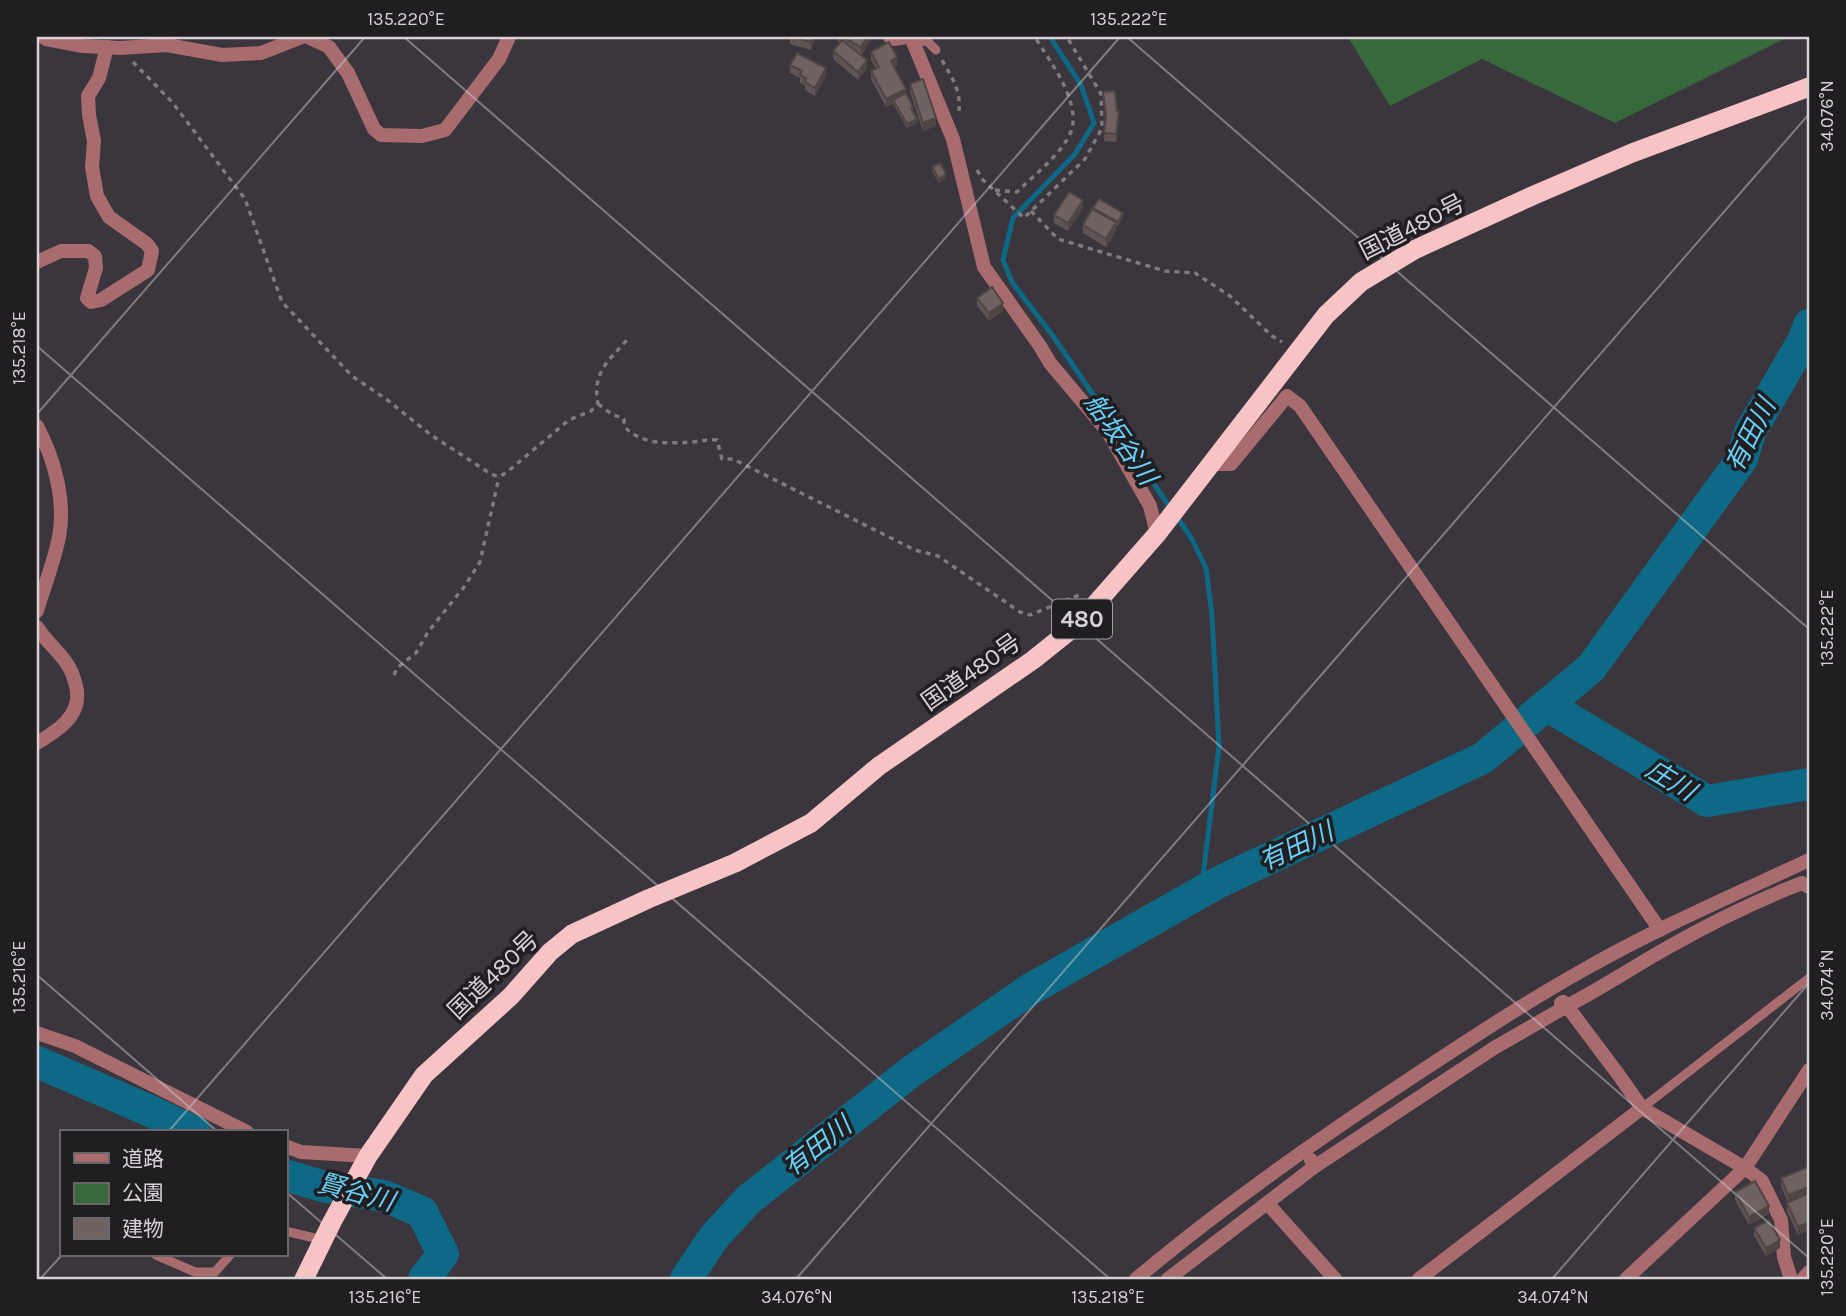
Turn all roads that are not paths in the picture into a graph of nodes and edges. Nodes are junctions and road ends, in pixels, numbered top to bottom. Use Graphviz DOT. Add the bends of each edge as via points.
graph roads {
  1 [pos="43,37"];
  2 [pos="302,37"];
  3 [pos="308,37"];
  4 [pos="509,37"];
  5 [pos="890,37"];
  6 [pos="910,38"];
  7 [pos="114,48"];
  8 [pos="936,50"];
  9 [pos="1809,87"];
  10 [pos="37,262"];
  11 [pos="37,426"];
  12 [pos="1211,464"];
  13 [pos="1157,534"];
  14 [pos="37,611"];
  15 [pos="37,627"];
  16 [pos="37,743"];
  17 [pos="1809,860"];
  18 [pos="1809,887"];
  19 [pos="1657,924"];
  20 [pos="1809,978"];
  21 [pos="1567,1006"];
  22 [pos="1495,1024"];
  23 [pos="37,1033"];
  24 [pos="1809,1070"];
  25 [pos="1642,1108"];
  26 [pos="243,1130"];
  27 [pos="287,1147"];
  28 [pos="1306,1150"];
  29 [pos="368,1156"];
  30 [pos="1314,1167"];
  31 [pos="1745,1168"];
  32 [pos="1267,1203"];
  33 [pos="287,1231"];
  34 [pos="323,1240"];
  35 [pos="158,1256"];
  36 [pos="229,1256"];
  37 [pos="1809,1272"];
  38 [pos="304,1279"];
  39 [pos="1136,1279"];
  40 [pos="1167,1279"];
  41 [pos="1335,1279"];
  42 [pos="1419,1279"];
  43 [pos="1626,1279"];
  44 [pos="1791,1279"];
  45 [pos="1803,1279"];
  1 -- 7 [label="street"];
  2 -- 7 [label="street" via="261,53 222,55 167,46"];
  3 -- 4 [label="street" via="328,47 348,73 374,129 381,135 422,136 445,130 499,59"];
  5 -- 6 [label="street"];
  6 -- 8 [label="lane" via="928,41"];
  6 -- 13 [label="street" via="953,139 984,267 1050,363 1108,432 1150,506"];
  7 -- 10 [label="street" via="88,96 92,167 97,196 109,217 152,251 148,270 91,302 87,298 96,268 95,256 89,251 61,251"];
  9 -- 12 [label="highway, 国道480号 / 480" via="1532,195 1414,250 1361,282 1326,316"];
  11 -- 14 [label="street" via="61,499 59,537"];
  12 -- 13 [label="highway, 国道480号 / 480"];
  12 -- 19 [label="street" via="1231,464 1287,396 1300,406"];
  13 -- 29 [label="highway, 国道480号 / 480" via="1078,624 878,766 811,823 736,863 572,934 424,1075"];
  15 -- 16 [label="street" via="66,661 75,678 78,700 73,715"];
  17 -- 19 [label="street"];
  18 -- 21 [label="street" via="1802,883 1758,900"];
  19 -- 22 [label="street"];
  20 -- 25 [label="lane"];
  21 -- 22 [label="street" via="1563,1002 1508,1029"];
  21 -- 25 [label="street"];
  21 -- 30 [label="street" via="1494,1048"];
  22 -- 28 [label="street"];
  23 -- 26 [label="street" via="75,1046"];
  24 -- 31 [label="street"];
  25 -- 31 [label="street"];
  25 -- 42 [label="street"];
  27 -- 29 [label="street" via="301,1152"];
  28 -- 30 [label="street"];
  28 -- 39 [label="street"];
  29 -- 34 [label="highway, 国道480号 / 480"];
  30 -- 32 [label="street"];
  31 -- 43 [label="street"];
  31 -- 44 [label="street" via="1762,1181 1781,1220"];
  32 -- 40 [label="street"];
  32 -- 41 [label="street"];
  33 -- 34 [label="lane"];
  34 -- 38 [label="highway, 国道480号 / 480"];
  35 -- 36 [label="lane" via="195,1272 215,1272"];
  37 -- 45 [label="street"];
}
